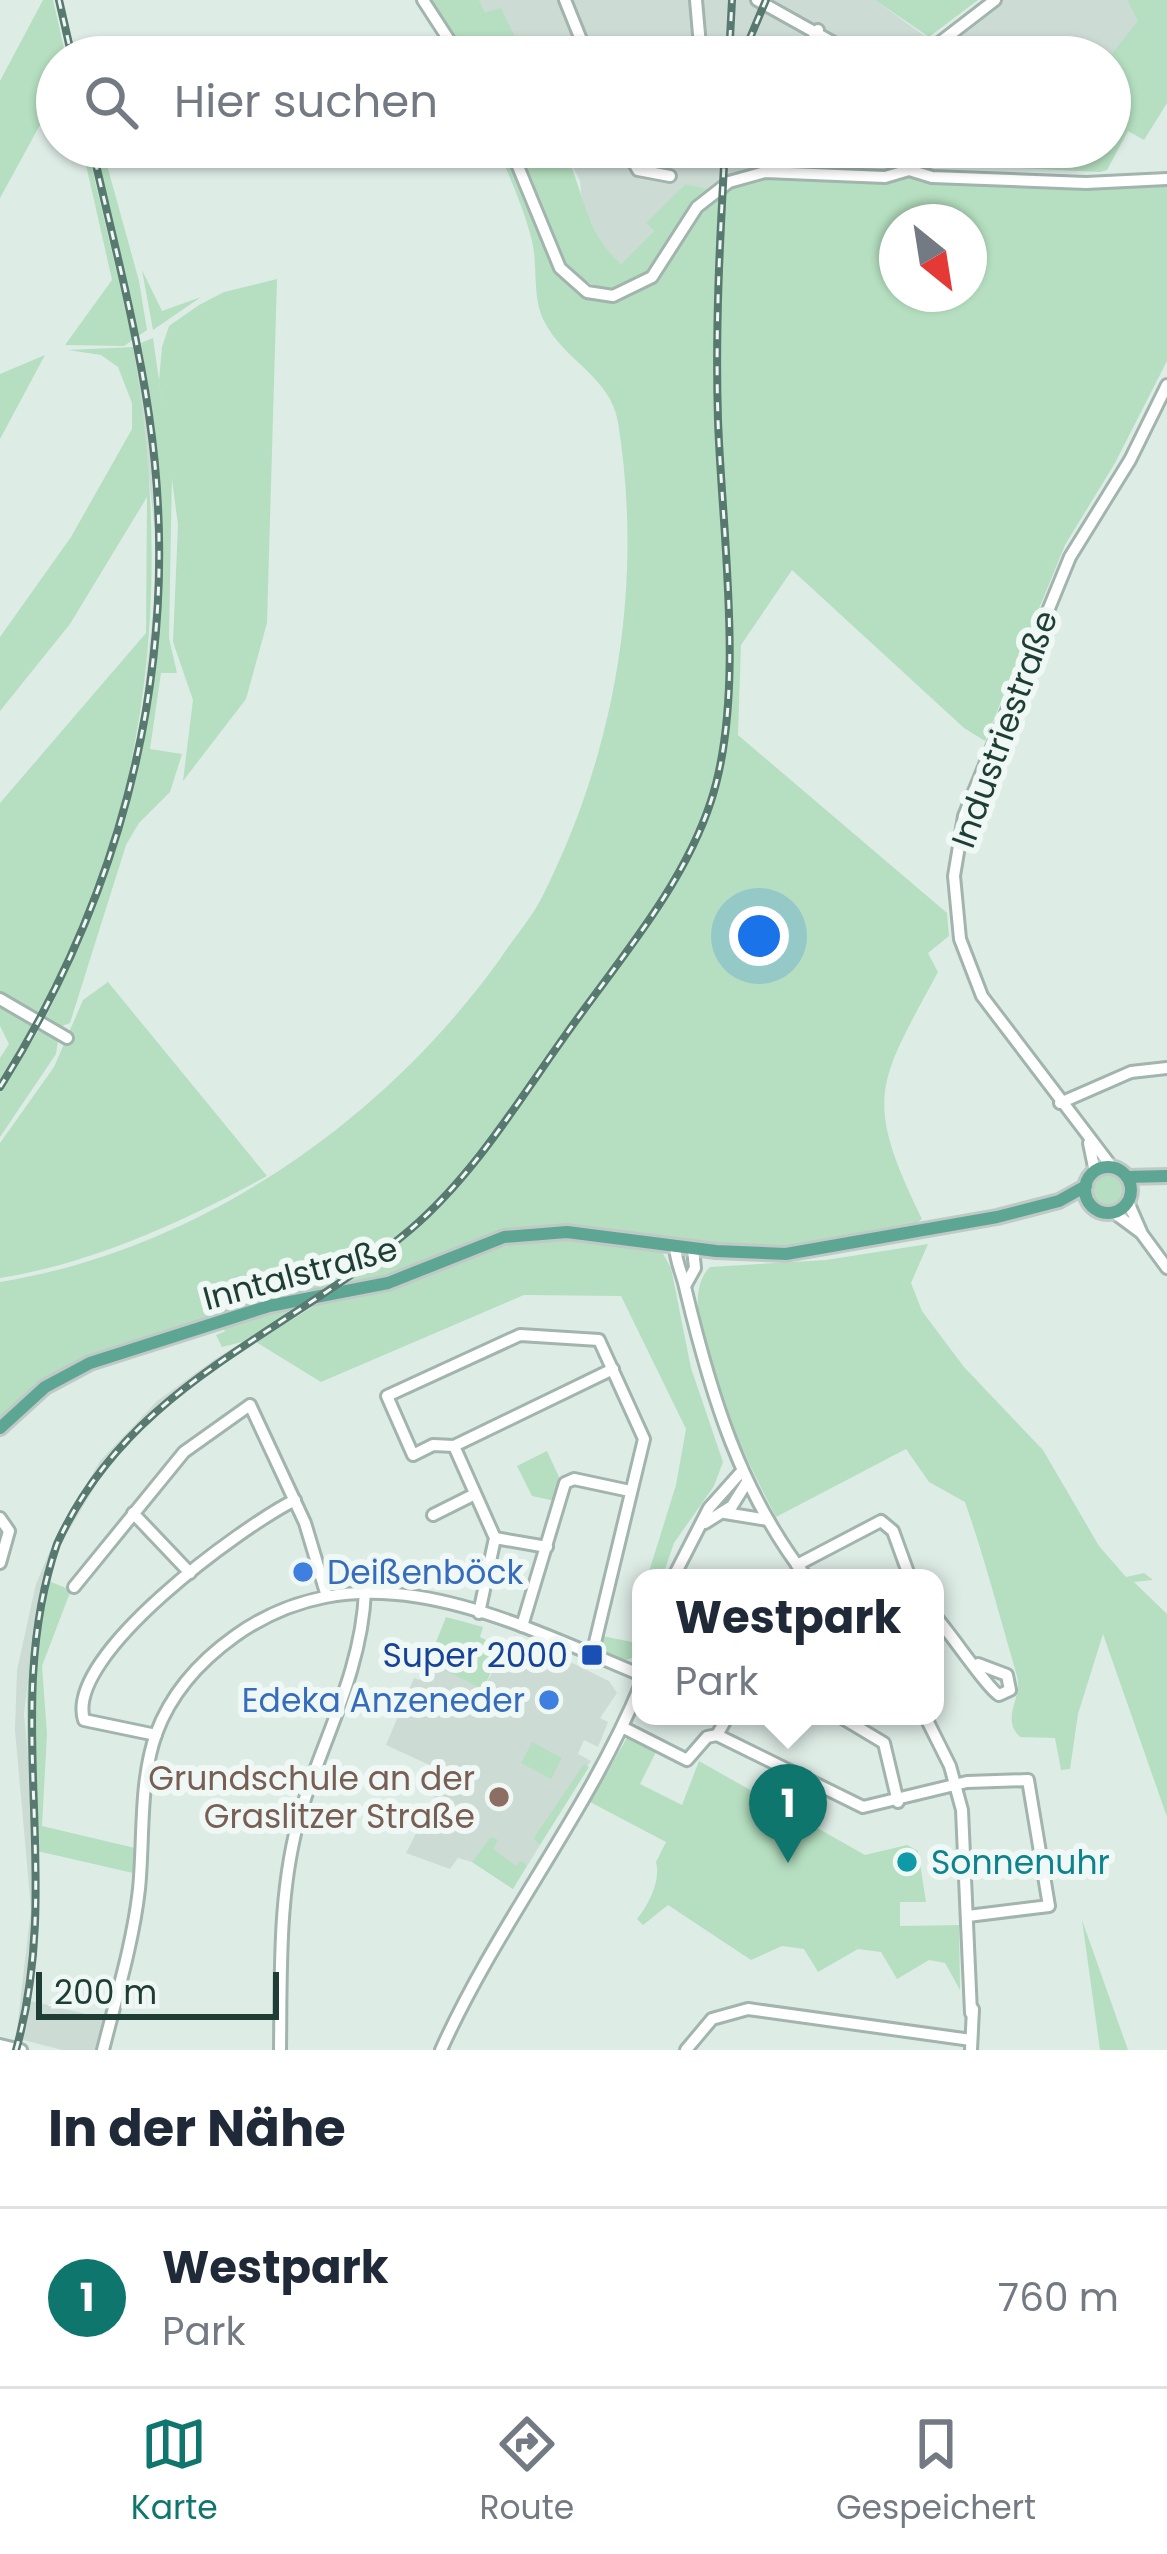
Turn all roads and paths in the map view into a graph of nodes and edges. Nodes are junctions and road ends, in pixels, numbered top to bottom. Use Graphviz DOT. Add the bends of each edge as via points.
graph roads {
  1 [pos="423,0"];
  2 [pos="565,0"];
  3 [pos="696,0"];
  4 [pos="757,0"];
  5 [pos="995,0"];
  6 [pos="818,30"];
  7 [pos="446,36"];
  8 [pos="580,36"];
  9 [pos="699,36"];
  10 [pos="815,36"];
  11 [pos="827,36"];
  12 [pos="948,36"];
  13 [pos="519,168"];
  14 [pos="637,168"];
  15 [pos="898,168"];
  16 [pos="918,168"];
  17 [pos="670,176"];
  18 [pos="1167,179"];
  19 [pos="1167,385"];
  20 [pos="0,999"];
  21 [pos="67,1037"];
  22 [pos="1167,1068"];
  23 [pos="1060,1103"];
  24 [pos="1084,1135"];
  25 [pos="1112,1168"];
  26 [pos="1094,1172"];
  27 [pos="1166,1176"];
  28 [pos="1127,1177"];
  29 [pos="1086,1186"];
  30 [pos="1130,1197"];
  31 [pos="1093,1206"];
  32 [pos="1042,1207"];
  33 [pos="1113,1212"];
  34 [pos="1142,1234"];
  35 [pos="675,1247"];
  36 [pos="693,1249"];
  37 [pos="716,1252"];
  38 [pos="695,1268"];
  39 [pos="1167,1268"];
  40 [pos="686,1286"];
  41 [pos="613,1369"];
  42 [pos="0,1428"];
  43 [pos="454,1446"];
  44 [pos="745,1477"];
  45 [pos="630,1491"];
  46 [pos="475,1494"];
  47 [pos="295,1500"];
  48 [pos="134,1513"];
  49 [pos="722,1514"];
  50 [pos="433,1515"];
  51 [pos="0,1517"];
  52 [pos="768,1520"];
  53 [pos="702,1525"];
  54 [pos="495,1538"];
  55 [pos="547,1546"];
  56 [pos="0,1563"];
  57 [pos="797,1565"];
  58 [pos="678,1569"];
  59 [pos="800,1569"];
  60 [pos="907,1569"];
  61 [pos="190,1573"];
  62 [pos="74,1587"];
  63 [pos="365,1591"];
  64 [pos="326,1593"];
  65 [pos="479,1613"];
  66 [pos="523,1626"];
  67 [pos="944,1626"];
  68 [pos="592,1654"];
  69 [pos="978,1664"];
  70 [pos="632,1671"];
  71 [pos="632,1704"];
  72 [pos="723,1725"];
  73 [pos="854,1725"];
  74 [pos="929,1725"];
  75 [pos="622,1727"];
  76 [pos="156,1736"];
  77 [pos="717,1736"];
  78 [pos="956,1786"];
  79 [pos="898,1802"];
  80 [pos="968,1916"];
  81 [pos="0,2045"];
  82 [pos="971,2045"];
  83 [pos="21,2050"];
  84 [pos="103,2050"];
  85 [pos="280,2050"];
  86 [pos="441,2050"];
  87 [pos="686,2050"];
  1 -- 7 [label="street"];
  2 -- 8 [label="street"];
  3 -- 9 [label="street"];
  4 -- 6 [label="street"];
  5 -- 12 [label="street"];
  6 -- 10 [label="street"];
  6 -- 11 [label="street"];
  13 -- 15 [label="street" via="560,268 578,287 604,296 647,282 697,207 729,182 765,172 893,177"];
  14 -- 17 [label="street"];
  16 -- 18 [label="street" via="932,177"];
  19 -- 23 [label="street, Industriestraße" via="1070,557 956,853 957,922 973,977"];
  20 -- 21 [label="street"];
  22 -- 23 [label="street" via="1131,1072"];
  23 -- 24 [label="street, Industriestraße"];
  24 -- 25 [label="street, Industriestraße"];
  24 -- 26 [label="street, Industriestraße"];
  25 -- 26 [label="main road"];
  25 -- 28 [label="main road"];
  26 -- 29 [label="main road"];
  27 -- 28 [label="main road"];
  27 -- 30 [label="main road"];
  28 -- 30 [label="main road"];
  29 -- 31 [label="main road"];
  29 -- 32 [label="main road"];
  30 -- 33 [label="main road"];
  30 -- 34 [label="street"];
  31 -- 32 [label="main road"];
  31 -- 33 [label="main road"];
  32 -- 37 [label="main road, Inntalstraße" via="825,1250"];
  33 -- 34 [label="street"];
  34 -- 39 [label="street"];
  35 -- 36 [label="main road, Inntalstraße"];
  35 -- 40 [label="street"];
  35 -- 42 [label="main road, Inntalstraße" via="567,1232 503,1237 368,1289 249,1312 76,1370"];
  36 -- 37 [label="main road, Inntalstraße"];
  36 -- 38 [label="street"];
  37 -- 38 [label="street"];
  38 -- 40 [label="street"];
  40 -- 44 [label="street" via="700,1361"];
  41 -- 43 [label="street"];
  41 -- 43 [label="street" via="596,1337 529,1333 387,1396 412,1454"];
  41 -- 45 [label="street" via="644,1432"];
  43 -- 46 [label="street"];
  44 -- 49 [label="street"];
  44 -- 52 [label="street"];
  44 -- 53 [label="street" via="720,1492"];
  45 -- 55 [label="street" via="568,1480"];
  45 -- 68 [label="street"];
  46 -- 50 [label="street"];
  46 -- 54 [label="street"];
  47 -- 48 [label="street" via="247,1405 184,1452"];
  47 -- 61 [label="street"];
  47 -- 64 [label="street"];
  48 -- 61 [label="street"];
  48 -- 62 [label="street"];
  49 -- 52 [label="street"];
  49 -- 53 [label="street"];
  51 -- 56 [label="street" via="9,1531"];
  52 -- 57 [label="street"];
  53 -- 58 [label="street"];
  54 -- 55 [label="street"];
  54 -- 65 [label="street"];
  55 -- 66 [label="street"];
  57 -- 59 [label="street"];
  57 -- 60 [label="street" via="881,1521"];
  61 -- 76 [label="street" via="120,1638 90,1681 82,1709 85,1720"];
  63 -- 64 [label="street"];
  63 -- 65 [label="street"];
  63 -- 85 [label="street" via="355,1664 290,1858"];
  64 -- 76 [label="street" via="274,1612 221,1647 187,1680"];
  65 -- 66 [label="street"];
  66 -- 68 [label="street"];
  67 -- 69 [label="street"];
  68 -- 70 [label="street"];
  71 -- 75 [label="street"];
  72 -- 77 [label="street"];
  73 -- 79 [label="street" via="884,1743"];
  74 -- 78 [label="street"];
  75 -- 77 [label="street" via="687,1760"];
  75 -- 86 [label="street" via="507,1918"];
  76 -- 84 [label="street" via="137,1899"];
  77 -- 79 [label="street" via="856,1805"];
  78 -- 79 [label="street"];
  78 -- 80 [label="street"];
  78 -- 80 [label="street" via="1031,1783 1050,1903"];
  80 -- 82 [label="street"];
  81 -- 83 [label="street"];
  82 -- 87 [label="street" via="748,2009 712,2019"];
}
